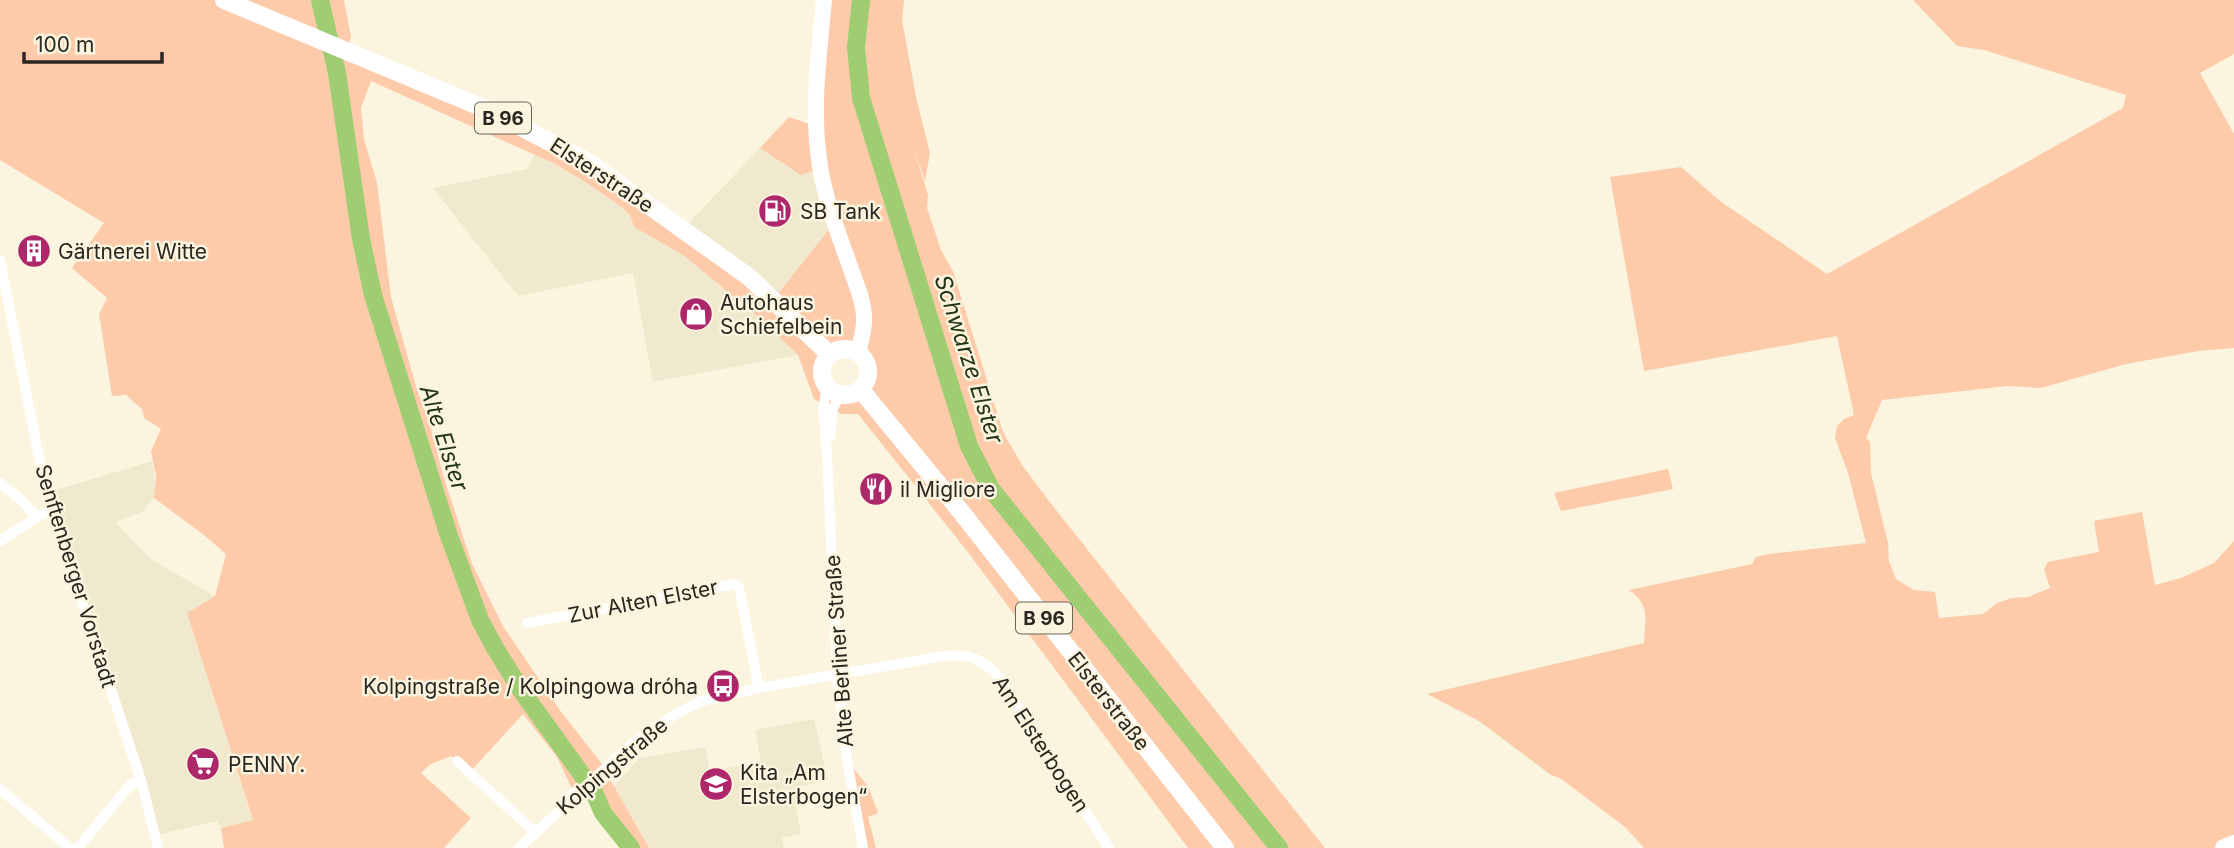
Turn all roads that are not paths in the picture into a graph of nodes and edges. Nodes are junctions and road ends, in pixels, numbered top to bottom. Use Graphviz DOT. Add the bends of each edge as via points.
graph roads {
  1 [pos="224,0"];
  2 [pos="824,0"];
  3 [pos="0,260"];
  4 [pos="858,352"];
  5 [pos="830,355"];
  6 [pos="861,390"];
  7 [pos="834,391"];
  8 [pos="827,453"];
  9 [pos="0,483"];
  10 [pos="51,510"];
  11 [pos="37,517"];
  12 [pos="0,541"];
  13 [pos="527,623"];
  14 [pos="837,676"];
  15 [pos="759,688"];
  16 [pos="457,761"];
  17 [pos="141,780"];
  18 [pos="0,789"];
  19 [pos="535,832"];
  20 [pos="2234,844"];
  21 [pos="70,848"];
  22 [pos="78,848"];
  23 [pos="158,848"];
  24 [pos="519,848"];
  25 [pos="863,848"];
  26 [pos="1109,848"];
  27 [pos="1225,848"];
  28 [pos="2224,848"];
  1 -- 5 [label="main road, Elsterstraße / B 96" via="488,110 588,162 749,277"];
  2 -- 4 [label="main road" via="815,126 830,210 862,300 863,336"];
  3 -- 10 [label="street, Senftenberger Vorstadt"];
  4 -- 5 [label="main road" via="844,349"];
  4 -- 6 [label="main road" via="869,373"];
  5 -- 7 [label="main road" via="822,373"];
  6 -- 7 [label="main road" via="854,394"];
  6 -- 27 [label="main road, Elsterstraße / B 96"];
  7 -- 8 [label="street, Alte Berliner Straße"];
  7 -- 8 [label="street, Alte Berliner Straße" via="824,417"];
  8 -- 14 [label="street, Alte Berliner Straße"];
  9 -- 11 [label="street"];
  10 -- 11 [label="street"];
  10 -- 17 [label="street, Senftenberger Vorstadt"];
  11 -- 12 [label="street"];
  13 -- 15 [label="street, Zur Alten Elster" via="735,584"];
  14 -- 15 [label="street, Kolpingstraße"];
  14 -- 25 [label="street, Alte Berliner Straße"];
  14 -- 26 [label="street, Am Elsterbogen" via="944,656 982,660 998,676"];
  15 -- 19 [label="street, Kolpingstraße" via="689,706 667,719 633,743"];
  16 -- 19 [label="street"];
  17 -- 22 [label="street" via="130,785"];
  17 -- 23 [label="street, Senftenberger Vorstadt"];
  18 -- 21 [label="street"];
  19 -- 24 [label="street, Kolpingstraße"];
  20 -- 28 [label="main road"];
}
